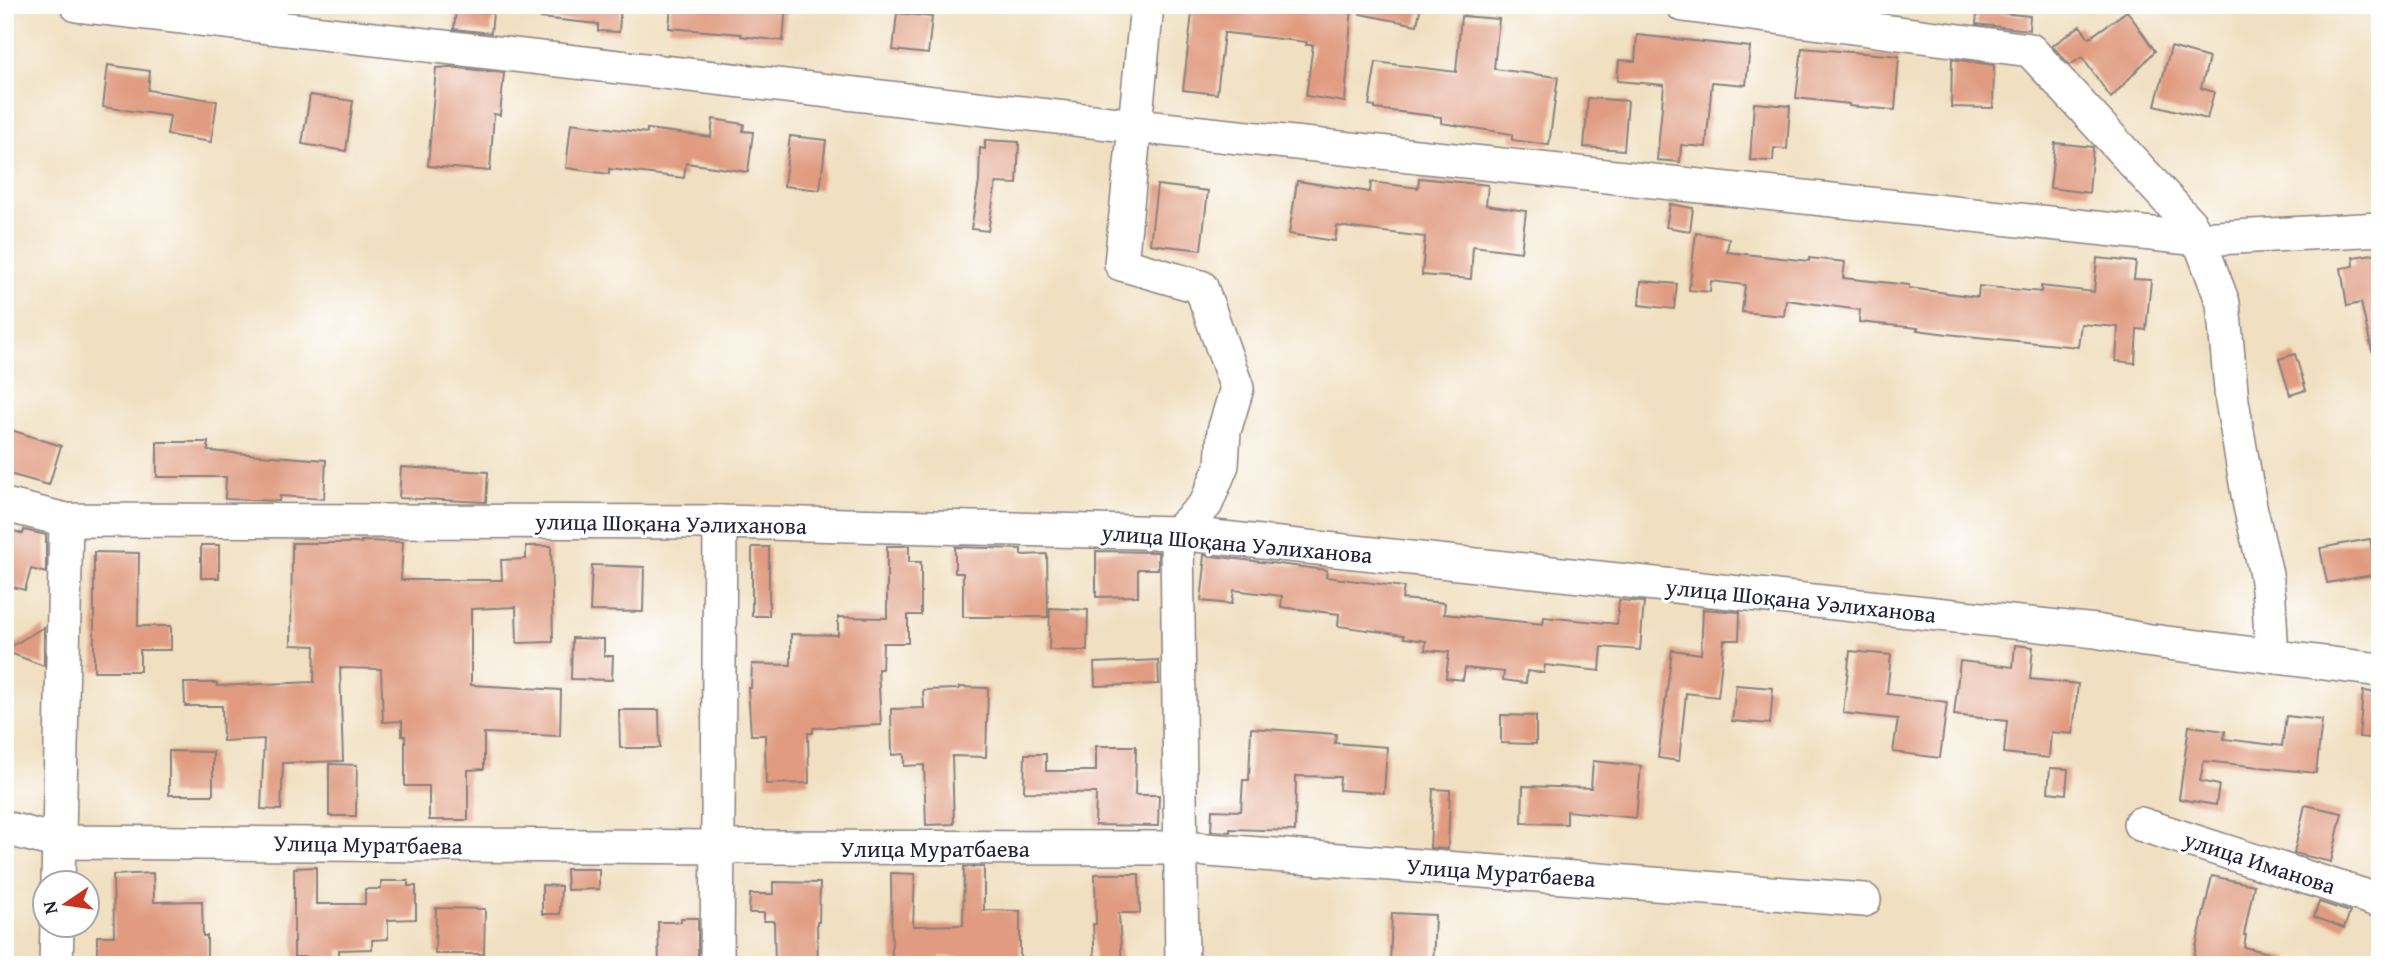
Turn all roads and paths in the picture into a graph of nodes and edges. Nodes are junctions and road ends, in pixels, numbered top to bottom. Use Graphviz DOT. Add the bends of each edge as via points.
graph roads {
  1 [pos="77,5"];
  2 [pos="1147,5"];
  3 [pos="1684,5"];
  4 [pos="1135,126"];
  5 [pos="2380,229"];
  6 [pos="2199,239"];
  7 [pos="5,505"];
  8 [pos="66,520"];
  9 [pos="720,522"];
  10 [pos="1177,533"];
  11 [pos="2264,654"];
  12 [pos="2380,670"];
  13 [pos="2140,824"];
  14 [pos="5,828"];
  15 [pos="59,842"];
  16 [pos="717,847"];
  17 [pos="1181,848"];
  18 [pos="58,869"];
  19 [pos="2375,890"];
  20 [pos="1864,900"];
  21 [pos="57,939"];
  22 [pos="56,965"];
  23 [pos="717,965"];
  24 [pos="1182,965"];
  1 -- 4 [label="street"];
  2 -- 4 [label="street"];
  3 -- 6 [label="street" via="2030,50"];
  4 -- 6 [label="street"];
  4 -- 10 [label="street" via="1121,264 1201,287 1237,388 1224,431 1222,465 1206,504"];
  5 -- 6 [label="street"];
  6 -- 11 [label="street" via="2223,303 2232,401 2266,574 2271,639"];
  7 -- 8 [label="street, улица Шоқана Уәлиханова"];
  8 -- 9 [label="street, улица Шоқана Уәлиханова"];
  8 -- 15 [label="street"];
  9 -- 10 [label="street, улица Шоқана Уәлиханова"];
  9 -- 16 [label="street"];
  10 -- 11 [label="street, улица Шоқана Уәлиханова" via="2083,630"];
  10 -- 17 [label="street"];
  11 -- 12 [label="street, улица Шоқана Уәлиханова"];
  13 -- 19 [label="street, улица Иманова"];
  14 -- 15 [label="street, Улица Муратбаева"];
  15 -- 16 [label="street, Улица Муратбаева"];
  15 -- 18 [label="street"];
  16 -- 17 [label="street, Улица Муратбаева"];
  16 -- 23 [label="street"];
  17 -- 20 [label="street, Улица Муратбаева"];
  17 -- 24 [label="street"];
  21 -- 22 [label="street"];
}
